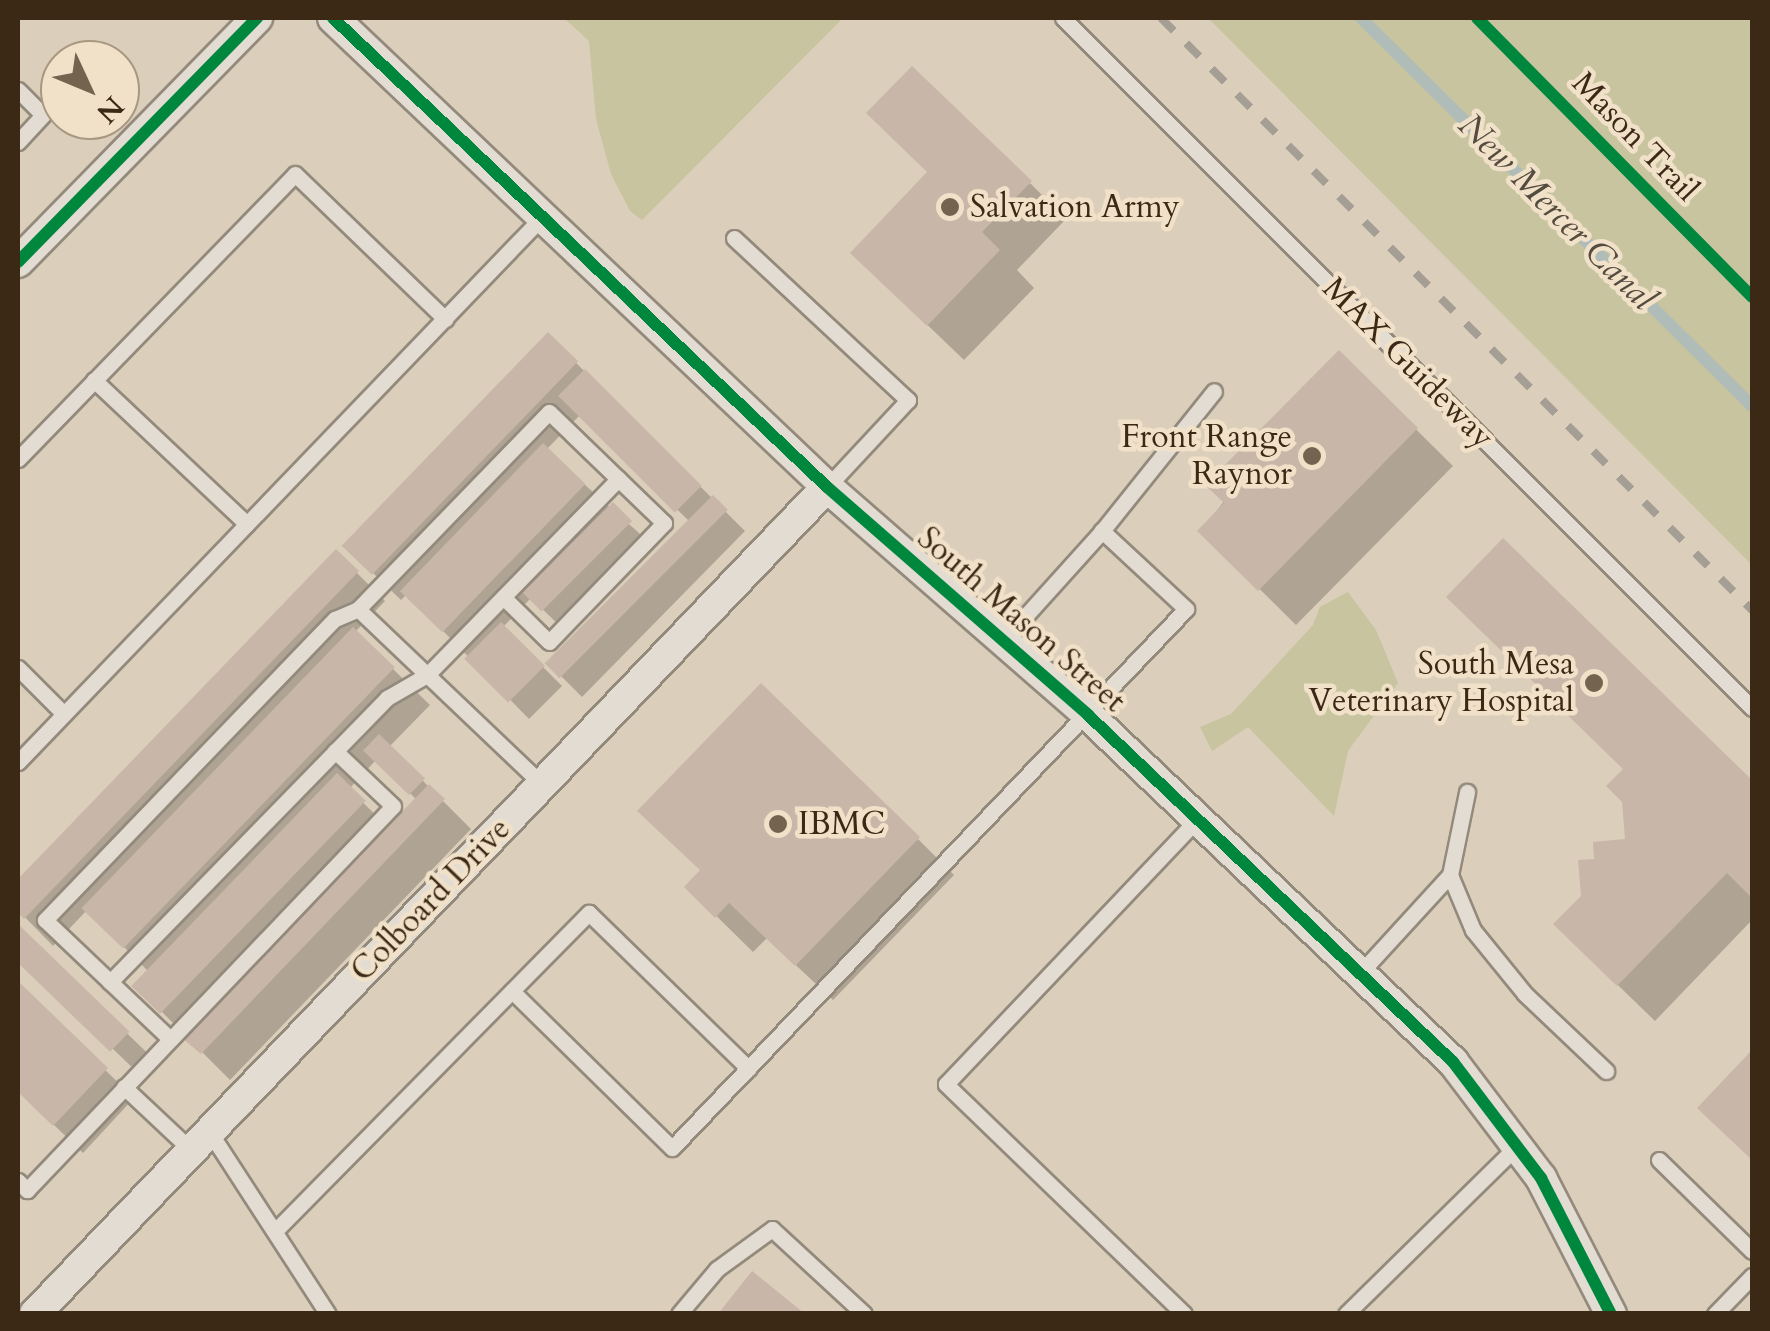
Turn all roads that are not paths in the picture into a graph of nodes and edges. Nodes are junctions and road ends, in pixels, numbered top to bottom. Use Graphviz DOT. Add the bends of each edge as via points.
graph roads {
  1 [pos="256,18"];
  2 [pos="333,18"];
  3 [pos="1063,18"];
  4 [pos="18,90"];
  5 [pos="18,142"];
  6 [pos="543,216"];
  7 [pos="734,238"];
  8 [pos="18,262"];
  9 [pos="444,319"];
  10 [pos="94,380"];
  11 [pos="1214,391"];
  12 [pos="18,459"];
  13 [pos="618,479"];
  14 [pos="827,487"];
  15 [pos="247,524"];
  16 [pos="1102,531"];
  17 [pos="503,597"];
  18 [pos="358,609"];
  19 [pos="1002,640"];
  20 [pos="18,668"];
  21 [pos="427,675"];
  22 [pos="1752,708"];
  23 [pos="64,714"];
  24 [pos="1088,715"];
  25 [pos="335,752"];
  26 [pos="18,762"];
  27 [pos="542,784"];
  28 [pos="1468,792"];
  29 [pos="1199,817"];
  30 [pos="1450,874"];
  31 [pos="1360,972"];
  32 [pos="110,982"];
  33 [pos="512,991"];
  34 [pos="169,1038"];
  35 [pos="749,1069"];
  36 [pos="1606,1071"];
  37 [pos="124,1087"];
  38 [pos="200,1140"];
  39 [pos="1518,1146"];
  40 [pos="1659,1160"];
  41 [pos="18,1181"];
  42 [pos="275,1230"];
  43 [pos="1752,1251"];
  44 [pos="1752,1276"];
  45 [pos="35,1314"];
  46 [pos="328,1314"];
  47 [pos="679,1314"];
  48 [pos="864,1314"];
  49 [pos="1184,1314"];
  50 [pos="1346,1314"];
  51 [pos="1611,1314"];
  52 [pos="1715,1314"];
  1 -- 8 [label="street"];
  2 -- 6 [label="street, South Mason Street"];
  3 -- 22 [label="lane, MAX Guideway"];
  4 -- 5 [label="lane" via="44,116"];
  6 -- 9 [label="lane"];
  6 -- 14 [label="street, South Mason Street"];
  7 -- 14 [label="lane" via="908,400"];
  9 -- 10 [label="lane" via="296,174"];
  9 -- 15 [label="lane"];
  10 -- 12 [label="lane"];
  10 -- 15 [label="lane"];
  11 -- 16 [label="lane"];
  13 -- 17 [label="lane"];
  13 -- 17 [label="lane" via="664,523 562,629 549,642"];
  13 -- 18 [label="lane" via="549,412"];
  14 -- 19 [label="street, South Mason Street"];
  14 -- 27 [label="street, Colboard Drive"];
  15 -- 23 [label="lane"];
  16 -- 19 [label="lane"];
  16 -- 24 [label="lane" via="1186,609"];
  17 -- 21 [label="lane"];
  18 -- 21 [label="lane"];
  18 -- 32 [label="lane" via="335,619 45,920"];
  19 -- 24 [label="street, South Mason Street"];
  20 -- 23 [label="lane"];
  21 -- 25 [label="lane" via="387,698"];
  21 -- 27 [label="lane"];
  23 -- 26 [label="lane"];
  24 -- 29 [label="street, South Mason Street"];
  24 -- 35 [label="lane"];
  25 -- 32 [label="lane"];
  25 -- 34 [label="lane" via="394,806"];
  27 -- 38 [label="street, Colboard Drive"];
  28 -- 30 [label="lane"];
  29 -- 31 [label="street, South Mason Street"];
  29 -- 49 [label="lane" via="946,1084"];
  30 -- 31 [label="lane"];
  30 -- 36 [label="lane" via="1473,930 1525,994"];
  31 -- 39 [label="street, South Mason Street" via="1454,1062"];
  32 -- 34 [label="lane"];
  33 -- 35 [label="lane" via="589,913"];
  33 -- 35 [label="lane" via="672,1148"];
  33 -- 42 [label="lane"];
  34 -- 37 [label="lane"];
  37 -- 38 [label="lane"];
  37 -- 41 [label="lane" via="27,1190"];
  38 -- 42 [label="lane"];
  38 -- 45 [label="street, Colboard Drive"];
  39 -- 50 [label="lane"];
  39 -- 51 [label="street, South Mason Street"];
  40 -- 43 [label="lane"];
  42 -- 46 [label="lane"];
  44 -- 52 [label="lane"];
  47 -- 48 [label="lane" via="717,1269 772,1230"];
}
